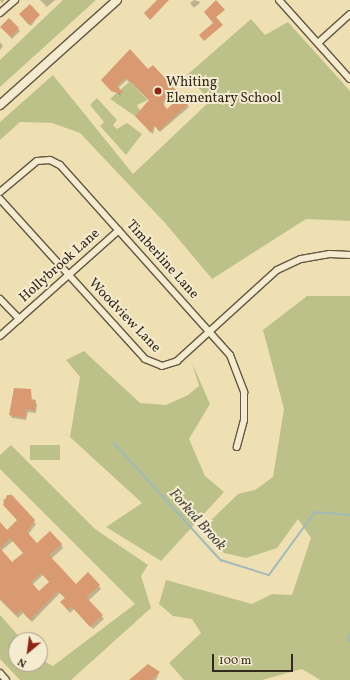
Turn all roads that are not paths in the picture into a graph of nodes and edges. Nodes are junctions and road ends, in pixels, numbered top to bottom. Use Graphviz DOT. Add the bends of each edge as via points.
graph roads {
  1 [pos="15,0"];
  2 [pos="117,0"];
  3 [pos="279,0"];
  4 [pos="0,13"];
  5 [pos="350,14"];
  6 [pos="318,43"];
  7 [pos="350,79"];
  8 [pos="0,105"];
  9 [pos="0,192"];
  10 [pos="0,199"];
  11 [pos="119,230"];
  12 [pos="350,255"];
  13 [pos="69,275"];
  14 [pos="0,299"];
  15 [pos="19,319"];
  16 [pos="210,331"];
  17 [pos="0,336"];
  18 [pos="237,447"];
  19 [pos="0,673"];
  20 [pos="6,680"];
  1 -- 4 [label="street"];
  2 -- 8 [label="street"];
  3 -- 6 [label="street"];
  5 -- 6 [label="street"];
  6 -- 7 [label="street"];
  9 -- 11 [label="street, Timberline Lane" via="31,164 50,160 60,165"];
  10 -- 13 [label="street, Woodview Lane"];
  11 -- 13 [label="street, Hollybrook Lane"];
  11 -- 16 [label="street, Timberline Lane"];
  12 -- 16 [label="street, Woodview Lane" via="330,254 301,259 277,270"];
  13 -- 15 [label="street, Hollybrook Lane"];
  13 -- 16 [label="street, Woodview Lane" via="145,359 154,365 177,361"];
  14 -- 15 [label="street"];
  15 -- 17 [label="street, Hollybrook Lane"];
  16 -- 18 [label="street, Timberline Lane" via="230,355 244,392 244,420"];
  19 -- 20 [label="street"];
}
